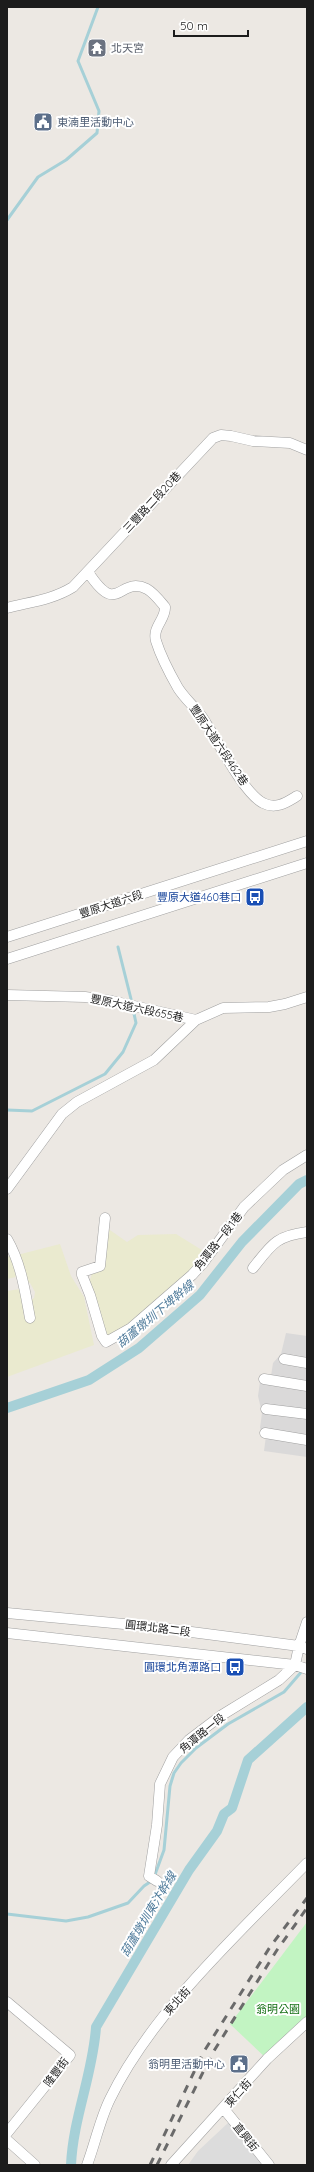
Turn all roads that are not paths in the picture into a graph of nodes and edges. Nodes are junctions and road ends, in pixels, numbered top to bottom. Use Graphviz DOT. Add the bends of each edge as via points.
graph roads {
  1 [pos="307,450"];
  2 [pos="88,572"];
  3 [pos="7,608"];
  4 [pos="297,796"];
  5 [pos="307,841"];
  6 [pos="307,863"];
  7 [pos="7,937"];
  8 [pos="7,959"];
  9 [pos="7,995"];
  10 [pos="307,997"];
  11 [pos="196,1020"];
  12 [pos="307,1155"];
  13 [pos="7,1189"];
  14 [pos="105,1218"];
  15 [pos="307,1232"];
  16 [pos="7,1239"];
  17 [pos="253,1268"];
  18 [pos="30,1318"];
  19 [pos="284,1359"];
  20 [pos="307,1363"];
  21 [pos="264,1379"];
  22 [pos="307,1386"];
  23 [pos="266,1409"];
  24 [pos="307,1414"];
  25 [pos="265,1433"];
  26 [pos="307,1440"];
  27 [pos="7,1613"];
  28 [pos="307,1622"];
  29 [pos="7,1633"];
  30 [pos="303,1648"];
  31 [pos="295,1666"];
  32 [pos="307,1669"];
  33 [pos="307,1863"];
  34 [pos="153,1878"];
  35 [pos="7,2002"];
  36 [pos="307,2022"];
  37 [pos="224,2109"];
  38 [pos="7,2133"];
  39 [pos="7,2140"];
  40 [pos="35,2165"];
  41 [pos="87,2165"];
  42 [pos="171,2165"];
  43 [pos="269,2165"];
  1 -- 2 [label="street, 三豐路二段20巷" via="290,443 253,441 221,435 213,438"];
  2 -- 3 [label="street, 三豐路二段20巷" via="63,593"];
  2 -- 4 [label="street, 豐原大道六段462巷" via="106,594 114,595 141,587 148,590 165,607 156,630 156,640 162,656 178,689 202,717 236,773 256,799 268,805 282,804"];
  5 -- 7 [label="street, 豐原大道六段"];
  6 -- 8 [label="street, 豐原大道六段"];
  9 -- 11 [label="street, 豐原大道六段655巷" via="85,997"];
  10 -- 11 [label="street" via="269,1007 223,1008"];
  11 -- 13 [label="street" via="154,1060 77,1102 62,1114"];
  12 -- 14 [label="street, 角潭路一段1巷" via="283,1170 244,1207 192,1275 131,1328 106,1342 82,1275 82,1272 100,1266"];
  15 -- 17 [label="street" via="292,1234 274,1242"];
  16 -- 18 [label="street" via="19,1266"];
  19 -- 20 [label="street"];
  21 -- 22 [label="street"];
  23 -- 24 [label="street"];
  25 -- 26 [label="street"];
  27 -- 30 [label="street, 圓環北路二段" via="145,1626"];
  28 -- 30 [label="street"];
  29 -- 31 [label="street, 圓環北路二段"];
  30 -- 31 [label="street"];
  31 -- 32 [label="street, 圓環北路二段"];
  31 -- 34 [label="street, 角潭路一段" via="279,1680 222,1715 189,1740 172,1757 160,1784"];
  33 -- 41 [label="street, 東北街" via="220,1953 162,2018 109,2100"];
  35 -- 38 [label="street, 隆豐街" via="70,2056"];
  36 -- 37 [label="street, 東仁街" via="267,2059"];
  37 -- 42 [label="street, 東仁街"];
  37 -- 43 [label="street, 直興街"];
  39 -- 40 [label="street"];
}
